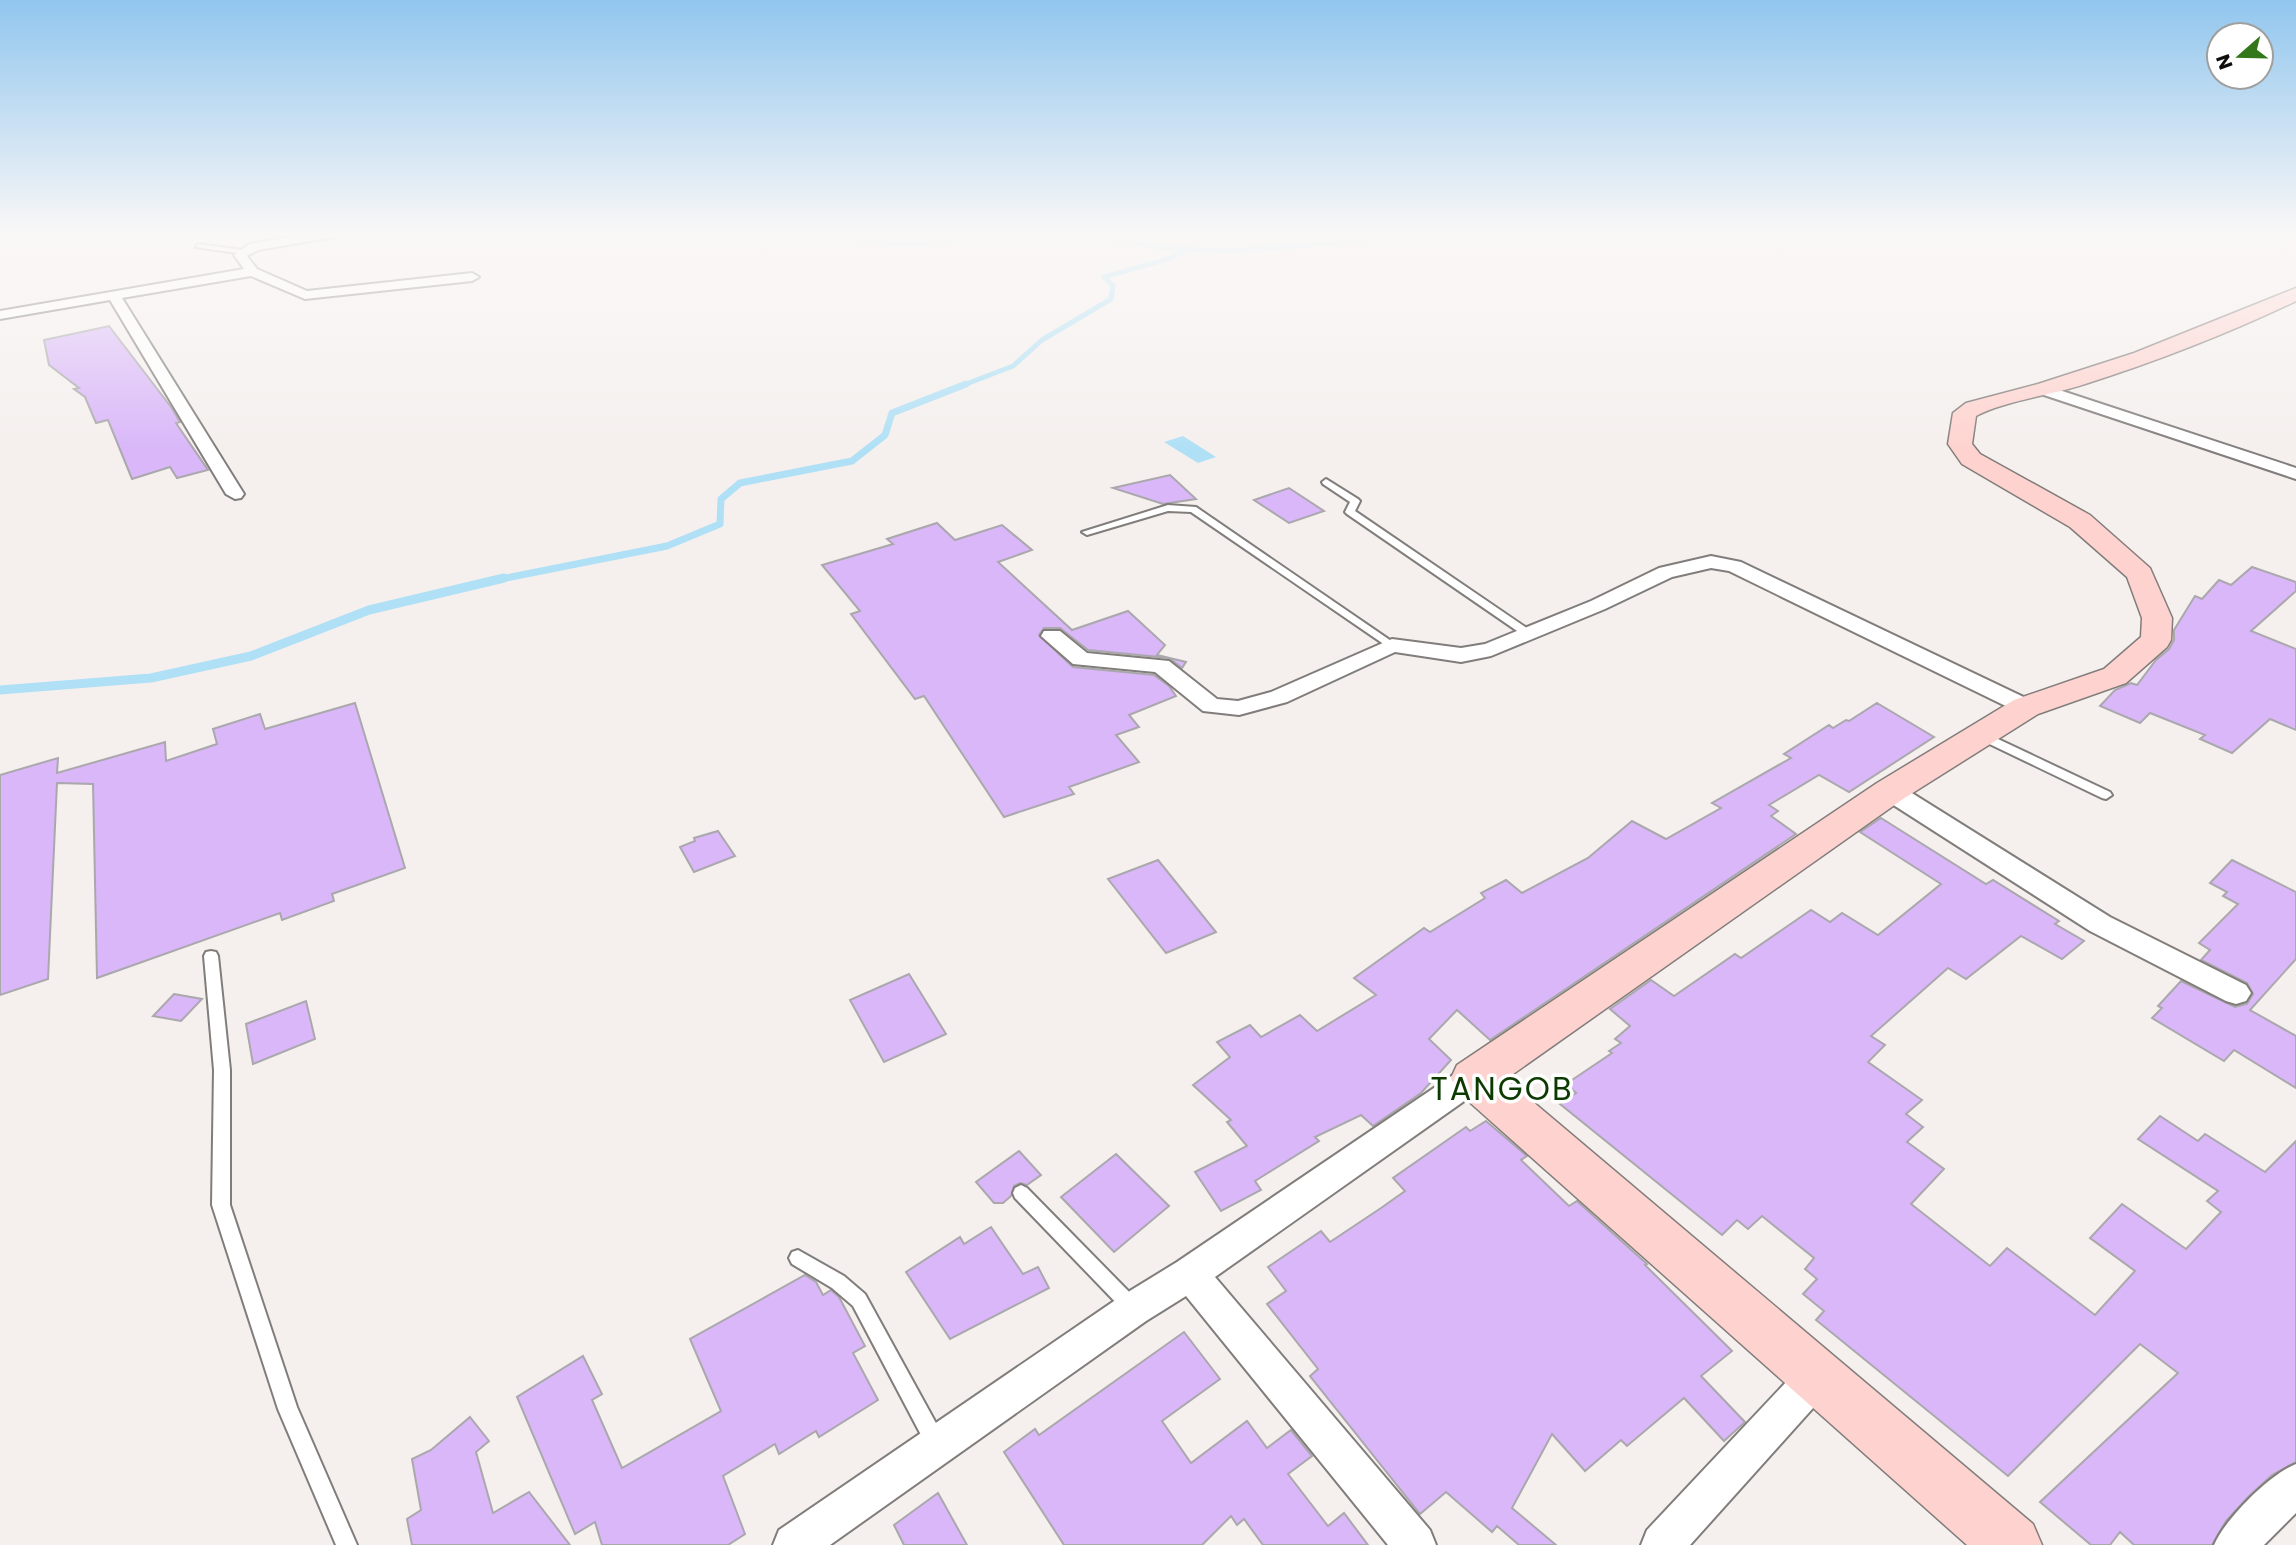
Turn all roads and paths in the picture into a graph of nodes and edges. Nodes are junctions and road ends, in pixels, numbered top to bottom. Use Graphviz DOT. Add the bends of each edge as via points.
graph roads {
  1 [pos="59,305"];
  2 [pos="120,305"];
  3 [pos="2273,305"];
  4 [pos="0,315"];
  5 [pos="2044,390"];
  6 [pos="2296,474"];
  7 [pos="1326,482"];
  8 [pos="235,494"];
  9 [pos="1087,532"];
  10 [pos="1527,633"];
  11 [pos="1052,636"];
  12 [pos="1392,645"];
  13 [pos="2026,707"];
  14 [pos="1981,735"];
  15 [pos="1891,791"];
  16 [pos="2106,795"];
  17 [pos="211,956"];
  18 [pos="2236,993"];
  19 [pos="1473,1078"];
  20 [pos="1021,1193"];
  21 [pos="798,1258"];
  22 [pos="1190,1273"];
  23 [pos="1133,1309"];
  24 [pos="1818,1375"];
  25 [pos="938,1447"];
  26 [pos="2296,1485"];
  27 [pos="347,1545"];
  28 [pos="794,1545"];
  29 [pos="1415,1545"];
  30 [pos="1662,1545"];
  31 [pos="2012,1545"];
  32 [pos="2235,1545"];
  1 -- 4 [label="street"];
  2 -- 8 [label="street"];
  3 -- 5 [label="street"];
  5 -- 6 [label="street"];
  5 -- 13 [label="street" via="1977,405 1965,413 1960,444 1971,459 2080,521 2140,574 2157,618 2156,640 2115,676"];
  7 -- 10 [label="lane" via="1355,501 1350,512"];
  9 -- 12 [label="lane" via="1168,508 1193,509"];
  10 -- 12 [label="street" via="1491,649 1461,655"];
  10 -- 13 [label="street" via="1666,572 1711,562 1746,572"];
  11 -- 12 [label="street" via="1081,659 1161,666 1211,706 1226,709 1279,697"];
  13 -- 14 [label="street"];
  14 -- 15 [label="street"];
  14 -- 16 [label="lane"];
  15 -- 18 [label="street" via="2100,924"];
  15 -- 19 [label="street"];
  17 -- 27 [label="lane" via="222,1070 221,1205 288,1409"];
  19 -- 22 [label="street"];
  19 -- 24 [label="street"];
  20 -- 23 [label="lane"];
  21 -- 25 [label="lane" via="859,1300"];
  22 -- 23 [label="street"];
  22 -- 29 [label="street"];
  23 -- 25 [label="street"];
  24 -- 30 [label="street"];
  24 -- 31 [label="street"];
  25 -- 28 [label="street"];
  26 -- 32 [label="street"];
}
